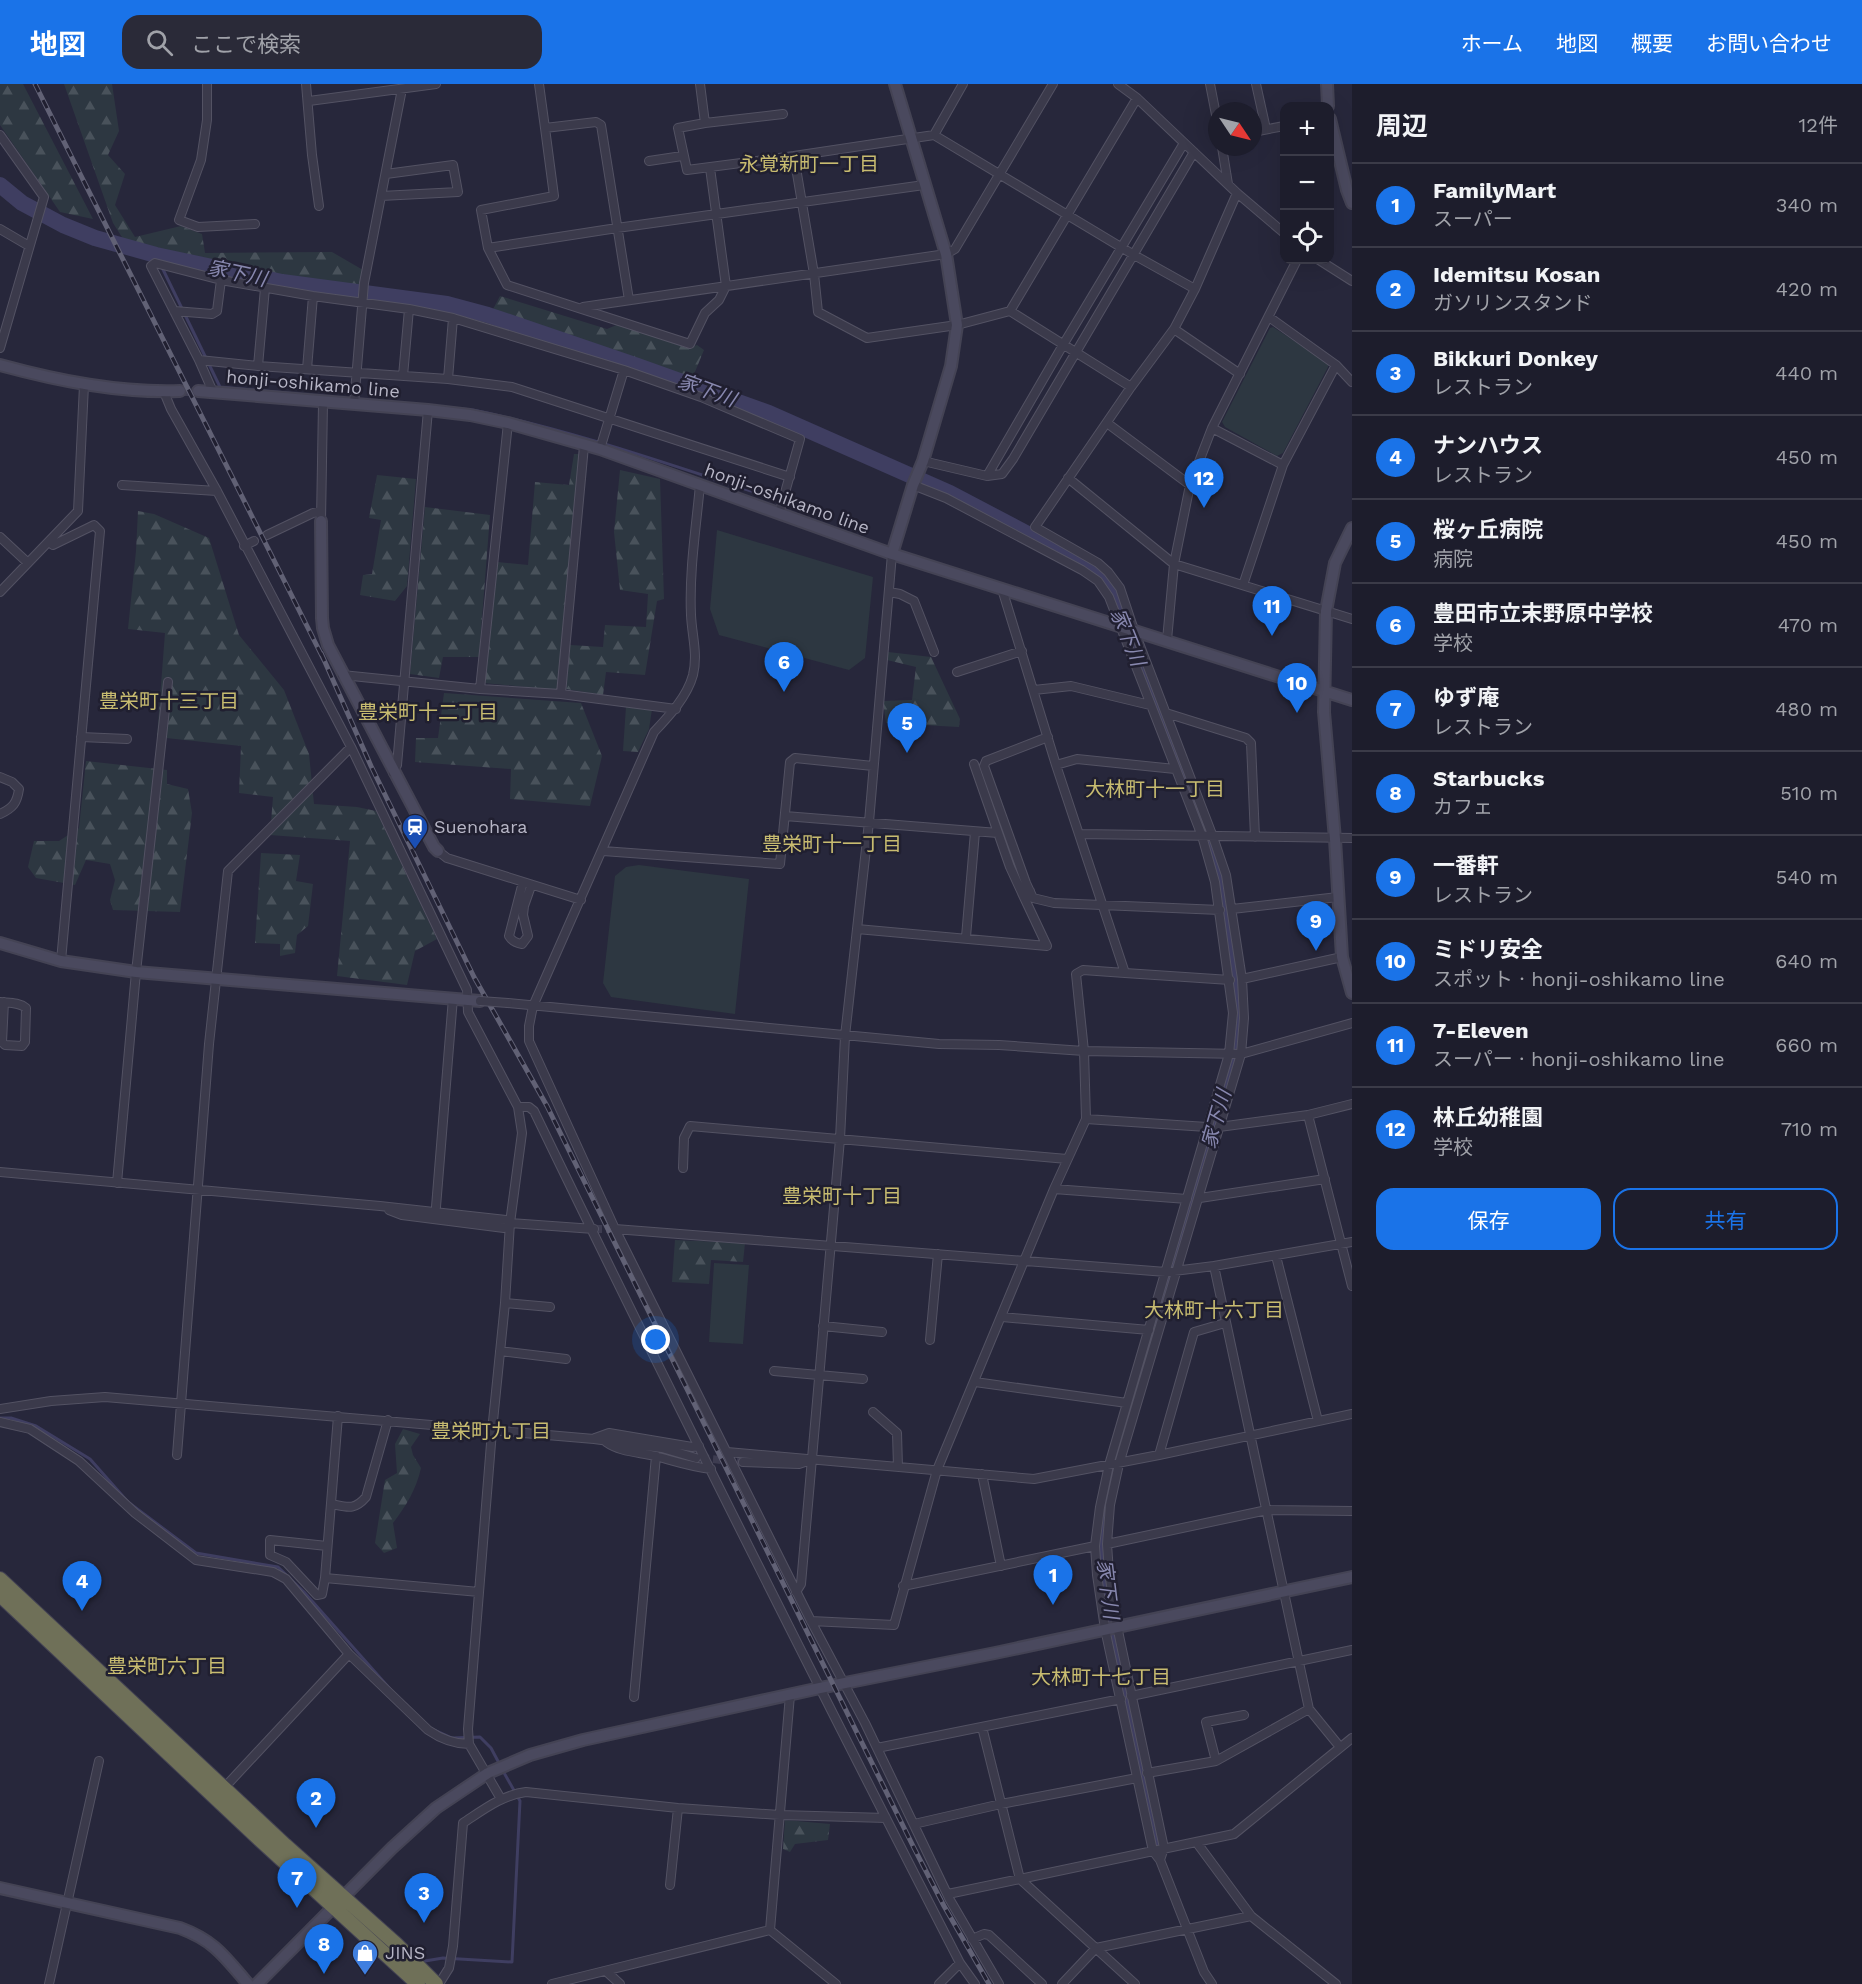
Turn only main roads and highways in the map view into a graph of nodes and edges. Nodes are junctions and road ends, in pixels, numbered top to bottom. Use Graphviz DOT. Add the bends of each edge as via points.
graph roads {
  1 [pos="0,1579"];
  2 [pos="0,1595"];
  3 [pos="338,1902"];
  4 [pos="418,1984"];
  5 [pos="437,1984"];
  1 -- 3 [label="highway" via="224,1788"];
  2 -- 3 [label="highway" via="258,1838"];
  3 -- 4 [label="highway"];
  3 -- 5 [label="highway" via="396,1944"];
}
